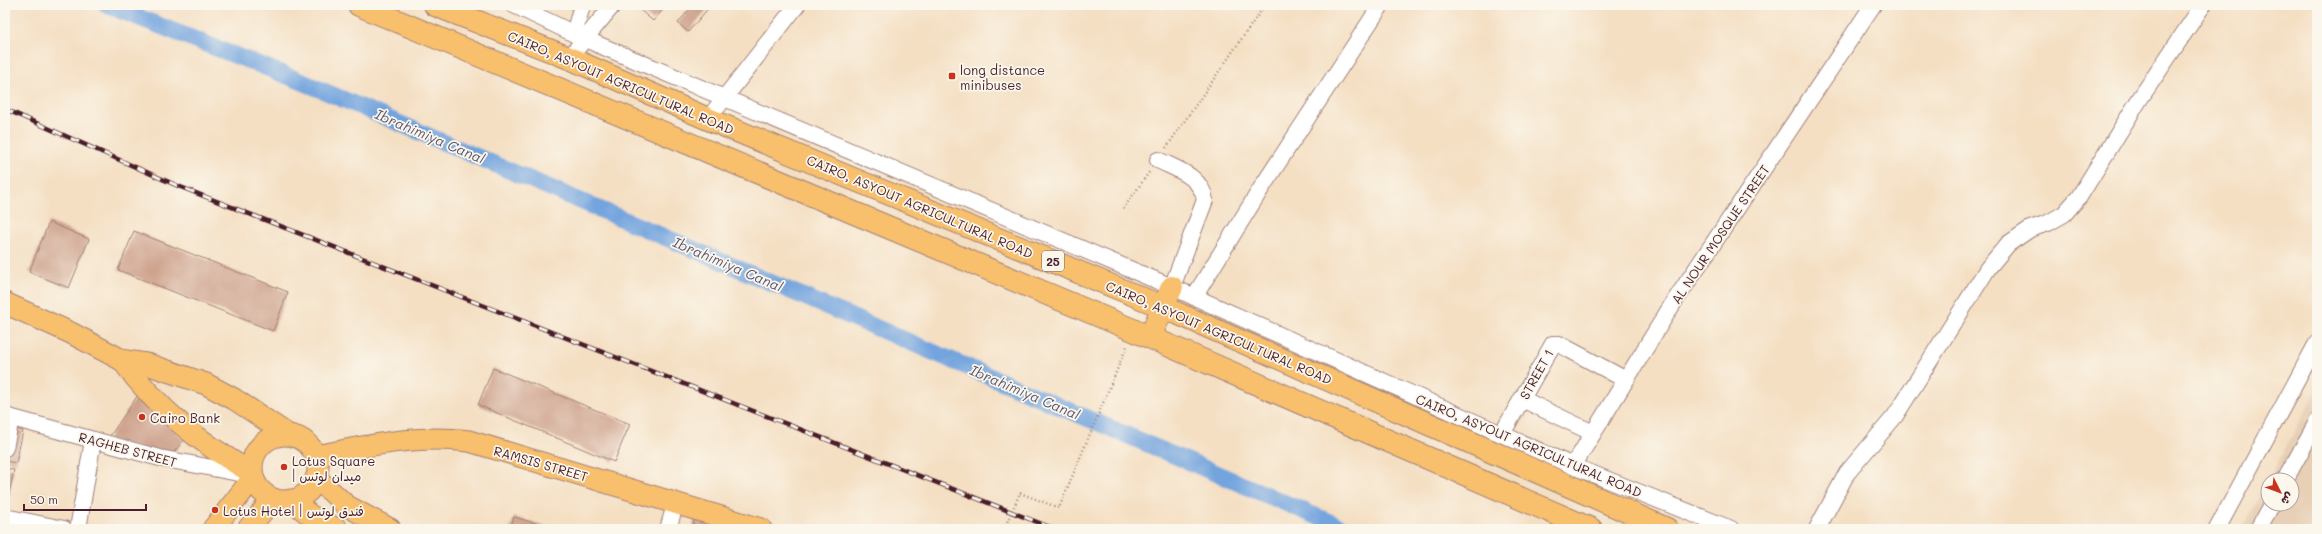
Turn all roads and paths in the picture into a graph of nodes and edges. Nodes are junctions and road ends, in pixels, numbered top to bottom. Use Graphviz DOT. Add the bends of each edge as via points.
graph roads {
  1 [pos="360,5"];
  2 [pos="434,5"];
  3 [pos="514,5"];
  4 [pos="582,5"];
  5 [pos="613,5"];
  6 [pos="797,5"];
  7 [pos="1265,5"];
  8 [pos="1381,5"];
  9 [pos="1873,5"];
  10 [pos="2203,5"];
  11 [pos="580,37"];
  12 [pos="569,58"];
  13 [pos="724,97"];
  14 [pos="708,118"];
  15 [pos="1158,160"];
  16 [pos="1122,209"];
  17 [pos="1172,286"];
  18 [pos="1194,297"];
  19 [pos="5,303"];
  20 [pos="1163,307"];
  21 [pos="1150,338"];
  22 [pos="2317,343"];
  23 [pos="1122,358"];
  24 [pos="122,360"];
  25 [pos="1626,380"];
  26 [pos="1522,399"];
  27 [pos="8,417"];
  28 [pos="2317,422"];
  29 [pos="1593,433"];
  30 [pos="287,434"];
  31 [pos="1502,434"];
  32 [pos="94,440"];
  33 [pos="5,448"];
  34 [pos="316,456"];
  35 [pos="1573,466"];
  36 [pos="2289,472"];
  37 [pos="253,476"];
  38 [pos="316,478"];
  39 [pos="282,500"];
  40 [pos="676,502"];
  41 [pos="2268,512"];
  42 [pos="5,517"];
  43 [pos="64,529"];
  44 [pos="78,529"];
  45 [pos="213,529"];
  46 [pos="248,529"];
  47 [pos="338,529"];
  48 [pos="390,529"];
  49 [pos="668,529"];
  50 [pos="761,529"];
  51 [pos="1004,529"];
  52 [pos="1591,529"];
  53 [pos="1667,529"];
  54 [pos="1731,529"];
  55 [pos="1817,529"];
  56 [pos="2217,529"];
  57 [pos="2258,529"];
  1 -- 21 [label="highway, 25"];
  2 -- 12 [label="highway, CAIRO, ASYOUT AGRICULTURAL ROAD / 25"];
  3 -- 11 [label="street, CAIRO, ASYOUT AGRICULTURAL ROAD"];
  4 -- 11 [label="street"];
  5 -- 11 [label="street"];
  6 -- 13 [label="street"];
  7 -- 15 [label="path"];
  8 -- 18 [label="street" via="1262,187"];
  9 -- 25 [label="street, AL NOUR MOSQUE STREET" via="1672,305"];
  10 -- 55 [label="street" via="2139,100 2079,197 2064,214 2030,229 2008,244 1988,268 1895,416 1847,473"];
  11 -- 12 [label="street"];
  11 -- 13 [label="street, CAIRO, ASYOUT AGRICULTURAL ROAD"];
  12 -- 14 [label="highway, CAIRO, ASYOUT AGRICULTURAL ROAD / 25"];
  13 -- 14 [label="street"];
  13 -- 17 [label="street, CAIRO, ASYOUT AGRICULTURAL ROAD"];
  14 -- 20 [label="highway, CAIRO, ASYOUT AGRICULTURAL ROAD / 25"];
  15 -- 16 [label="path"];
  15 -- 17 [label="street" via="1198,181 1204,190 1205,200"];
  17 -- 18 [label="street, CAIRO, ASYOUT AGRICULTURAL ROAD"];
  17 -- 20 [label="highway"];
  18 -- 31 [label="street, CAIRO, ASYOUT AGRICULTURAL ROAD"];
  19 -- 24 [label="main road"];
  20 -- 21 [label="highway"];
  20 -- 53 [label="highway, CAIRO, ASYOUT AGRICULTURAL ROAD / 25"];
  21 -- 52 [label="highway, 25"];
  22 -- 56 [label="street"];
  23 -- 51 [label="path, bridge" via="1059,508 1020,492"];
  24 -- 30 [label="main road" via="147,364 206,384"];
  24 -- 37 [label="main road" via="154,401 176,422"];
  25 -- 26 [label="street, STREET 1" via="1556,343 1550,346"];
  25 -- 29 [label="street, AL NOUR MOSQUE STREET"];
  26 -- 29 [label="street"];
  26 -- 31 [label="street, STREET 1"];
  27 -- 32 [label="street, RAGHEB STREET"];
  27 -- 33 [label="street"];
  28 -- 36 [label="street"];
  29 -- 35 [label="street, AL NOUR MOSQUE STREET"];
  30 -- 34 [label="main road" via="302,439 313,449"];
  30 -- 37 [label="main road" via="272,437 260,446 255,454"];
  31 -- 35 [label="street, CAIRO, ASYOUT AGRICULTURAL ROAD"];
  32 -- 37 [label="street, RAGHEB STREET" via="185,464"];
  32 -- 44 [label="street"];
  34 -- 38 [label="main road"];
  34 -- 40 [label="main road, RAMSIS STREET" via="408,439 448,438 468,441"];
  35 -- 54 [label="street, CAIRO, ASYOUT AGRICULTURAL ROAD"];
  37 -- 39 [label="main road" via="257,487"];
  37 -- 45 [label="main road"];
  38 -- 39 [label="main road" via="306,493"];
  38 -- 48 [label="main road" via="347,506"];
  39 -- 46 [label="main road"];
  39 -- 47 [label="main road"];
  40 -- 49 [label="street"];
  40 -- 50 [label="main road, RAMSIS STREET"];
  41 -- 57 [label="street"];
  42 -- 43 [label="street"];
}
